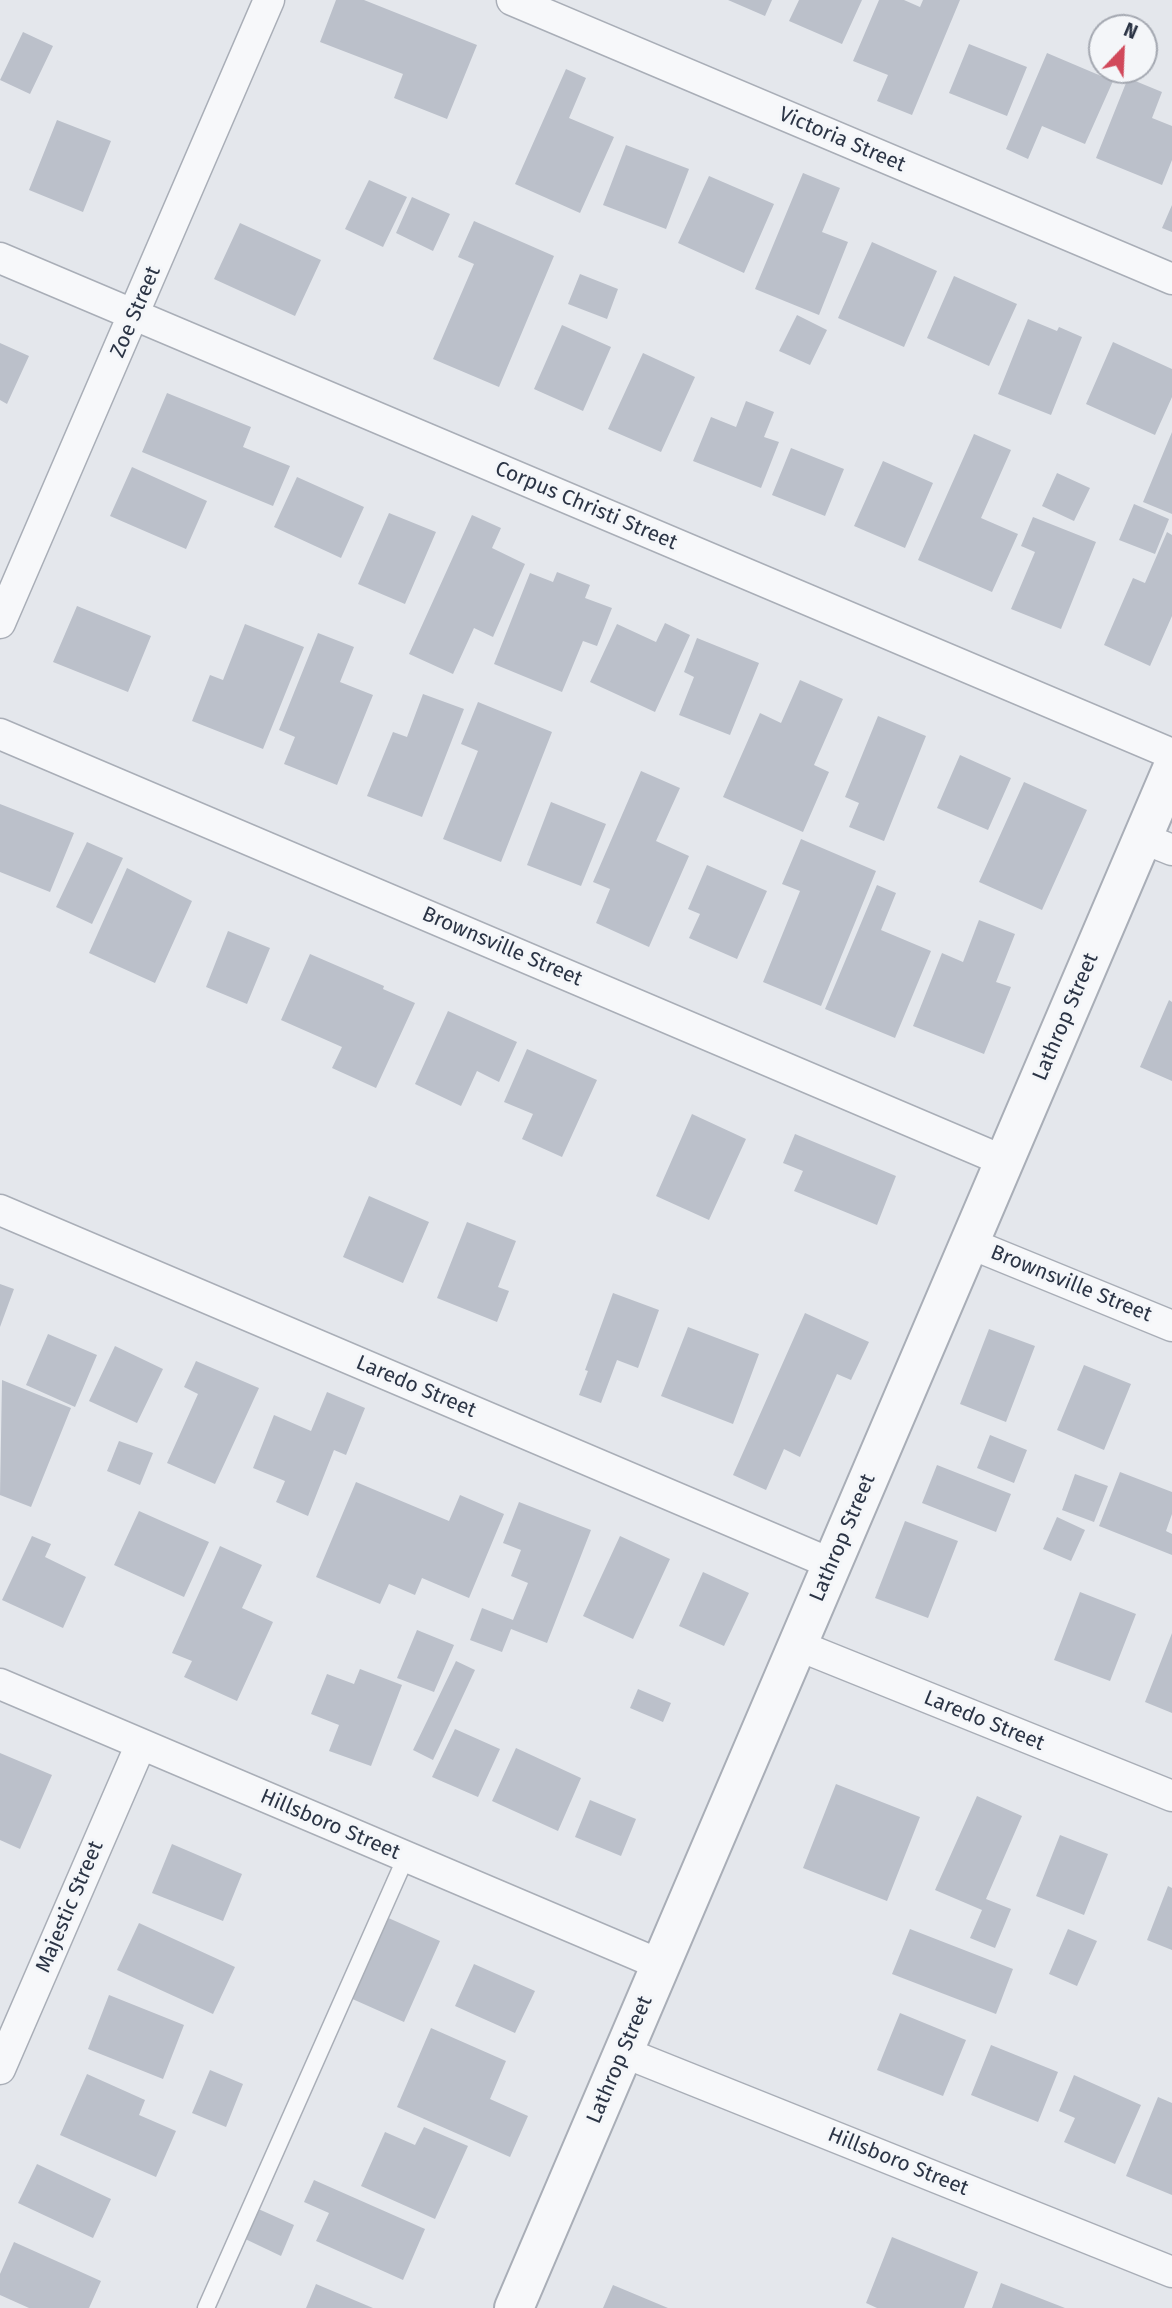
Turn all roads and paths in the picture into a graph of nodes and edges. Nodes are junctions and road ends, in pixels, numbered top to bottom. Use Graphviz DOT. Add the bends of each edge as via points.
graph roads {
  1 [pos="269,0"];
  2 [pos="512,0"];
  3 [pos="0,258"];
  4 [pos="1172,279"];
  5 [pos="135,315"];
  6 [pos="0,623"];
  7 [pos="0,734"];
  8 [pos="1172,754"];
  9 [pos="1172,769"];
  10 [pos="1157,844"];
  11 [pos="1004,1161"];
  12 [pos="0,1210"];
  13 [pos="969,1243"];
  14 [pos="1172,1325"];
  15 [pos="832,1564"];
  16 [pos="797,1645"];
  17 [pos="0,1684"];
  18 [pos="141,1744"];
  19 [pos="1172,1796"];
  20 [pos="406,1857"];
  21 [pos="661,1965"];
  22 [pos="623,2052"];
  23 [pos="0,2069"];
  24 [pos="1172,2272"];
  25 [pos="206,2308"];
  26 [pos="514,2308"];
  1 -- 5 [label="street, Zoe Street"];
  2 -- 4 [label="street, Victoria Street"];
  3 -- 5 [label="street, Corpus Christi Street"];
  5 -- 6 [label="street, Zoe Street"];
  5 -- 8 [label="street, Corpus Christi Street"];
  7 -- 11 [label="street, Brownsville Street"];
  9 -- 10 [label="street, Lathrop Street"];
  10 -- 11 [label="street, Lathrop Street"];
  11 -- 13 [label="street, Lathrop Street"];
  12 -- 15 [label="street, Laredo Street"];
  13 -- 14 [label="street, Brownsville Street"];
  13 -- 15 [label="street, Lathrop Street"];
  15 -- 16 [label="street, Lathrop Street"];
  16 -- 19 [label="street, Laredo Street"];
  16 -- 21 [label="street, Lathrop Street"];
  17 -- 18 [label="street, Hillsboro Street"];
  18 -- 20 [label="street, Hillsboro Street"];
  18 -- 23 [label="street, Majestic Street"];
  20 -- 21 [label="street, Hillsboro Street"];
  20 -- 25 [label="lane"];
  21 -- 22 [label="street, Lathrop Street"];
  22 -- 24 [label="street, Hillsboro Street"];
  22 -- 26 [label="street, Lathrop Street"];
}
